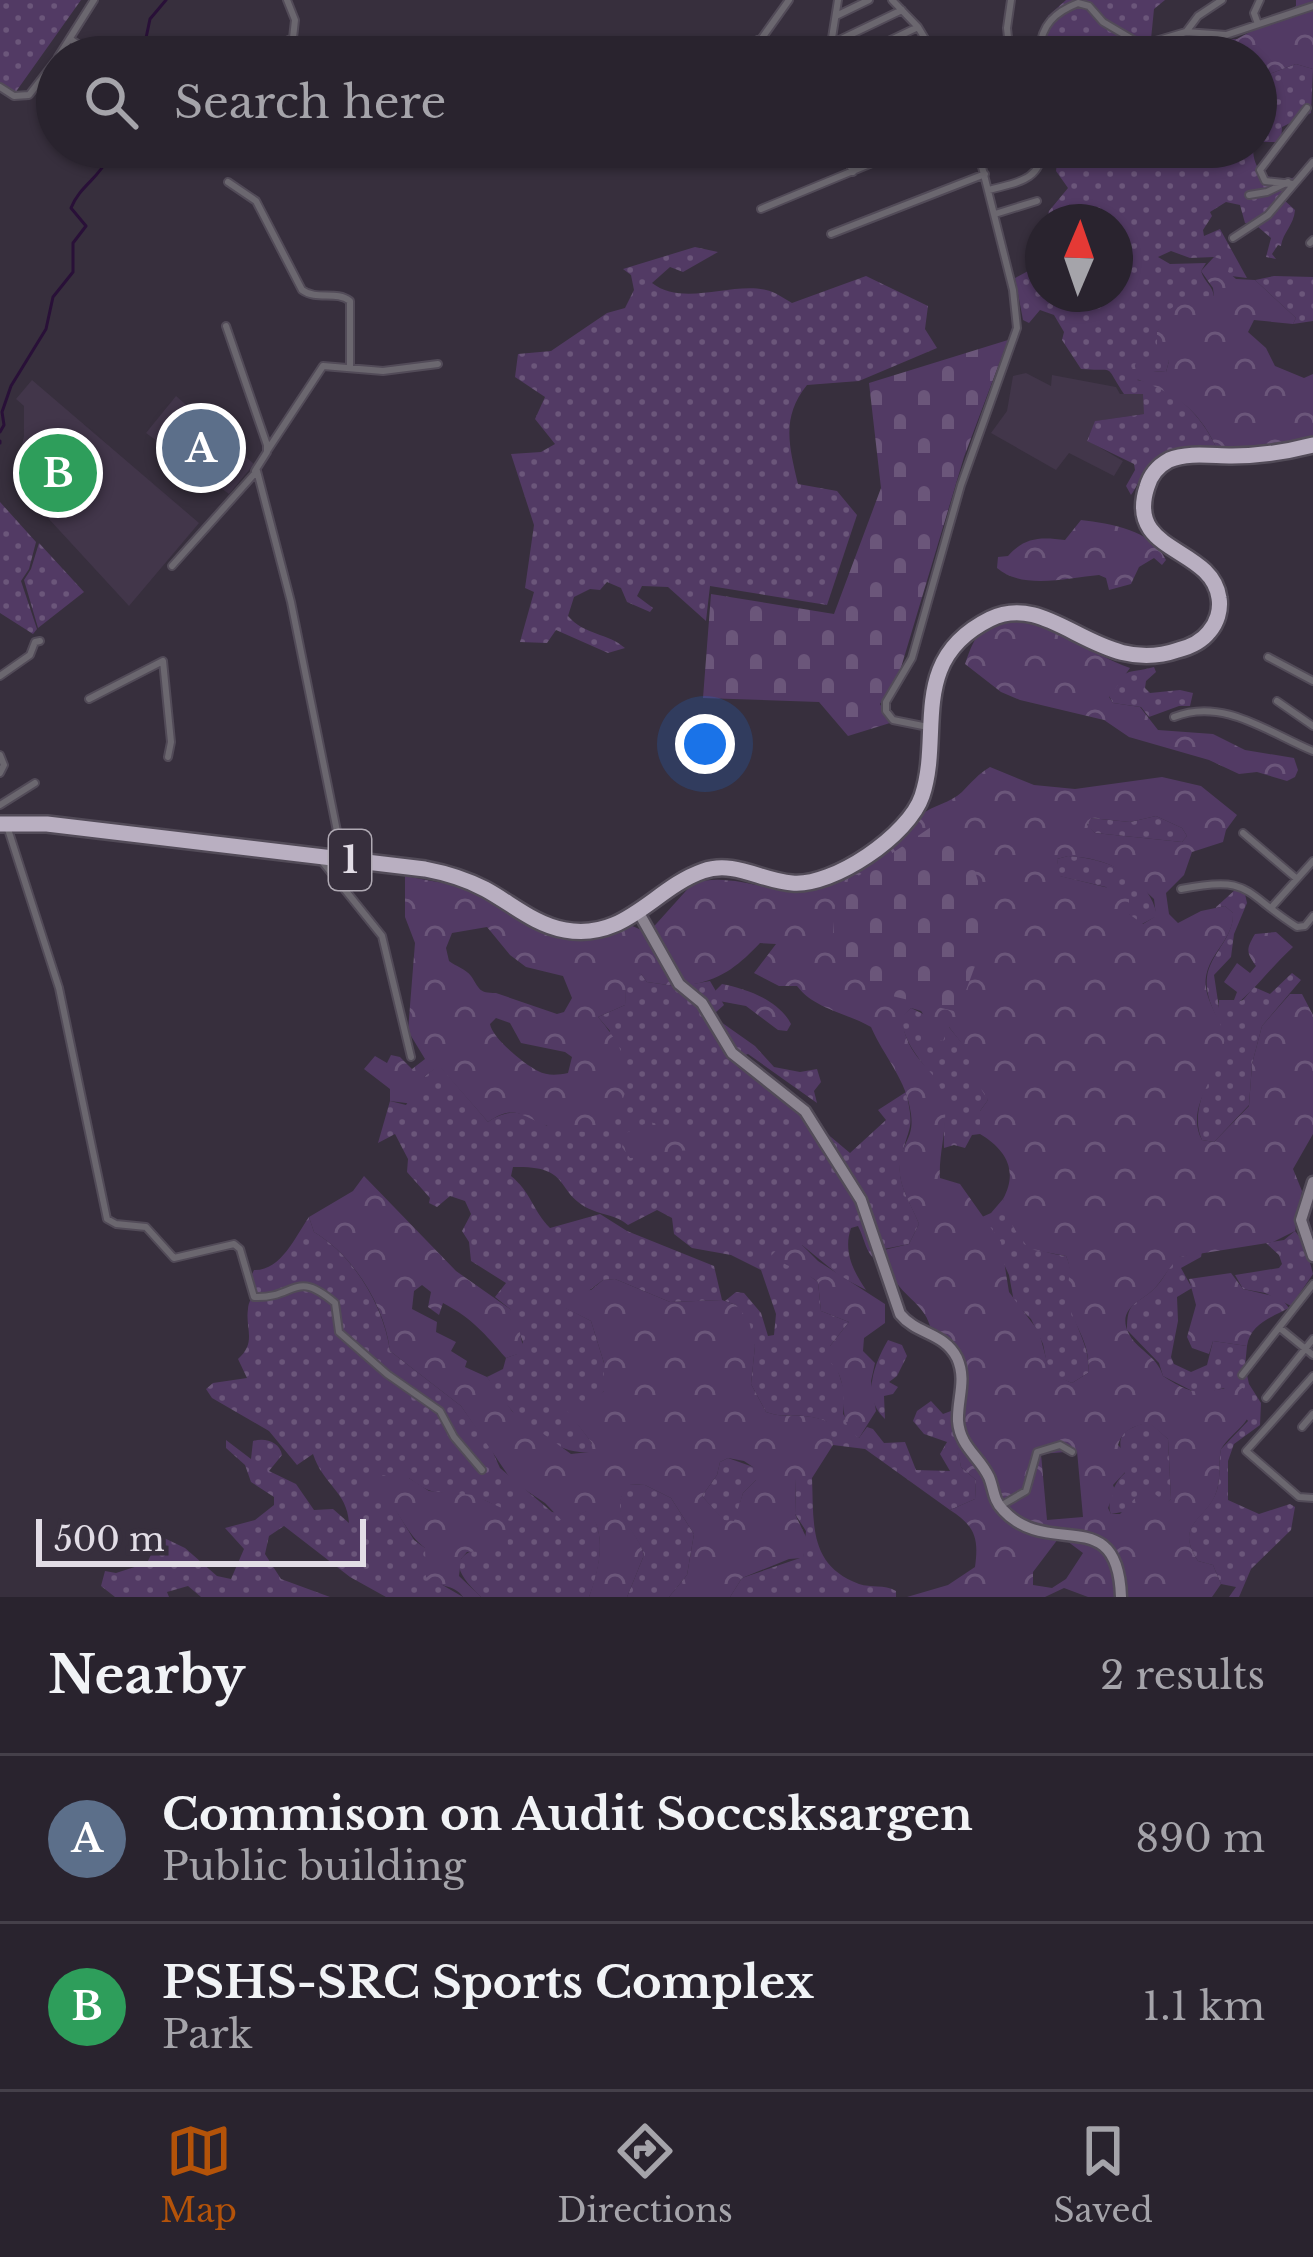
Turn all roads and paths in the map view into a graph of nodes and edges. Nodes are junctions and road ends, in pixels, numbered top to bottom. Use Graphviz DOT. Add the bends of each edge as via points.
graph roads {
  1 [pos="94,0"];
  2 [pos="287,0"];
  3 [pos="789,0"];
  4 [pos="838,0"];
  5 [pos="869,0"];
  6 [pos="892,0"];
  7 [pos="1011,0"];
  8 [pos="1222,0"];
  9 [pos="1260,0"];
  10 [pos="1313,6"];
  11 [pos="902,10"];
  12 [pos="836,16"];
  13 [pos="1258,24"];
  14 [pos="918,27"];
  15 [pos="1186,32"];
  16 [pos="72,36"];
  17 [pos="290,36"];
  18 [pos="763,36"];
  19 [pos="832,36"];
  20 [pos="848,36"];
  21 [pos="899,36"];
  22 [pos="924,36"];
  23 [pos="1008,36"];
  24 [pos="1042,36"];
  25 [pos="1125,36"];
  26 [pos="1173,36"];
  27 [pos="36,86"];
  28 [pos="0,87"];
  29 [pos="1307,108"];
  30 [pos="1277,148"];
  31 [pos="1313,162"];
  32 [pos="851,168"];
  33 [pos="862,168"];
  34 [pos="983,168"];
  35 [pos="1039,168"];
  36 [pos="1262,168"];
  37 [pos="853,172"];
  38 [pos="985,174"];
  39 [pos="228,182"];
  40 [pos="1291,183"];
  41 [pos="989,190"];
  42 [pos="1249,195"];
  43 [pos="1036,201"];
  44 [pos="761,209"];
  45 [pos="995,214"];
  46 [pos="831,234"];
  47 [pos="1233,238"];
  48 [pos="226,326"];
  49 [pos="438,364"];
  50 [pos="350,368"];
  51 [pos="1313,445"];
  52 [pos="267,451"];
  53 [pos="255,471"];
  54 [pos="172,566"];
  55 [pos="40,641"];
  56 [pos="1268,657"];
  57 [pos="0,676"];
  58 [pos="1313,681"];
  59 [pos="89,699"];
  60 [pos="1277,701"];
  61 [pos="1174,717"];
  62 [pos="1313,726"];
  63 [pos="928,727"];
  64 [pos="1313,751"];
  65 [pos="0,755"];
  66 [pos="168,757"];
  67 [pos="0,773"];
  68 [pos="34,783"];
  69 [pos="0,805"];
  70 [pos="3,823"];
  71 [pos="1243,833"];
  72 [pos="318,857"];
  73 [pos="342,859"];
  74 [pos="1313,861"];
  75 [pos="1310,871"];
  76 [pos="1297,879"];
  77 [pos="1180,889"];
  78 [pos="1271,908"];
  79 [pos="639,914"];
  80 [pos="1313,916"];
  81 [pos="411,1057"];
  82 [pos="1313,1182"];
  83 [pos="1313,1256"];
  84 [pos="1313,1284"];
  85 [pos="1281,1328"];
  86 [pos="1313,1340"];
  87 [pos="1306,1348"];
  88 [pos="1313,1355"];
  89 [pos="1241,1375"];
  90 [pos="1313,1376"];
  91 [pos="1266,1398"];
  92 [pos="1313,1414"];
  93 [pos="1302,1426"];
  94 [pos="1072,1452"];
  95 [pos="482,1470"];
  96 [pos="1313,1498"];
  97 [pos="999,1506"];
  98 [pos="1121,1597"];
  1 -- 16 [label="street"];
  2 -- 17 [label="street"];
  3 -- 18 [label="street"];
  4 -- 12 [label="street"];
  5 -- 12 [label="street"];
  6 -- 11 [label="street"];
  7 -- 23 [label="street"];
  8 -- 15 [label="street"];
  9 -- 13 [label="street"];
  10 -- 13 [label="street"];
  11 -- 14 [label="street"];
  11 -- 20 [label="street"];
  12 -- 19 [label="street"];
  13 -- 15 [label="street" via="1226,35"];
  14 -- 21 [label="street"];
  14 -- 22 [label="street"];
  15 -- 26 [label="street"];
  24 -- 25 [label="street" via="1049,21 1078,3"];
  27 -- 28 [label="street" via="14,96"];
  29 -- 30 [label="street"];
  31 -- 40 [label="street"];
  32 -- 37 [label="street"];
  33 -- 37 [label="street"];
  34 -- 38 [label="street"];
  35 -- 41 [label="street"];
  36 -- 40 [label="street" via="1264,181"];
  37 -- 44 [label="street"];
  38 -- 41 [label="street"];
  38 -- 46 [label="street"];
  39 -- 50 [label="street" via="256,201 302,290 350,301"];
  40 -- 42 [label="street"];
  40 -- 47 [label="street" via="1268,214"];
  41 -- 45 [label="street"];
  43 -- 45 [label="street"];
  45 -- 63 [label="street" via="1016,333 961,484 912,658 885,706 893,721"];
  48 -- 52 [label="street"];
  49 -- 50 [label="street"];
  50 -- 52 [label="street" via="320,367"];
  51 -- 63 [label="highway, 1" via="1181,457 1151,476 1144,505 1153,532 1215,582 1220,607 1204,637 1170,653 1124,655 1039,615 1005,614 974,630 948,659"];
  52 -- 53 [label="street"];
  53 -- 54 [label="street"];
  53 -- 73 [label="street" via="288,586"];
  55 -- 57 [label="street"];
  56 -- 58 [label="street"];
  59 -- 66 [label="street" via="163,661"];
  60 -- 62 [label="street"];
  61 -- 64 [label="street" via="1197,710 1226,715"];
  63 -- 79 [label="highway, 1" via="919,804 851,866 794,884 712,869"];
  65 -- 67 [label="street"];
  68 -- 69 [label="street"];
  70 -- 72 [label="highway, 1"];
  70 -- 95 [label="street" via="59,988 106,1219 146,1227 174,1258 234,1244 254,1297 314,1286 335,1303 339,1332 440,1411"];
  71 -- 76 [label="street"];
  72 -- 73 [label="highway, 1"];
  72 -- 81 [label="street" via="382,936"];
  73 -- 79 [label="highway, 1" via="452,876 565,930 605,928"];
  74 -- 75 [label="street"];
  75 -- 76 [label="street"];
  76 -- 78 [label="street"];
  77 -- 78 [label="street" via="1225,882"];
  78 -- 80 [label="street" via="1300,928"];
  79 -- 97 [label="main road" via="732,1053 800,1105 854,1187 900,1314 945,1341 958,1361 960,1432"];
  82 -- 83 [label="main road" via="1301,1220"];
  84 -- 85 [label="street"];
  85 -- 87 [label="street"];
  85 -- 89 [label="street"];
  86 -- 87 [label="street"];
  87 -- 88 [label="street"];
  87 -- 91 [label="street"];
  90 -- 96 [label="street" via="1246,1451 1303,1500"];
  92 -- 93 [label="street"];
  94 -- 97 [label="street" via="1060,1445 1036,1452 1026,1491"];
  97 -- 98 [label="main road" via="1027,1527 1110,1549"];
}
